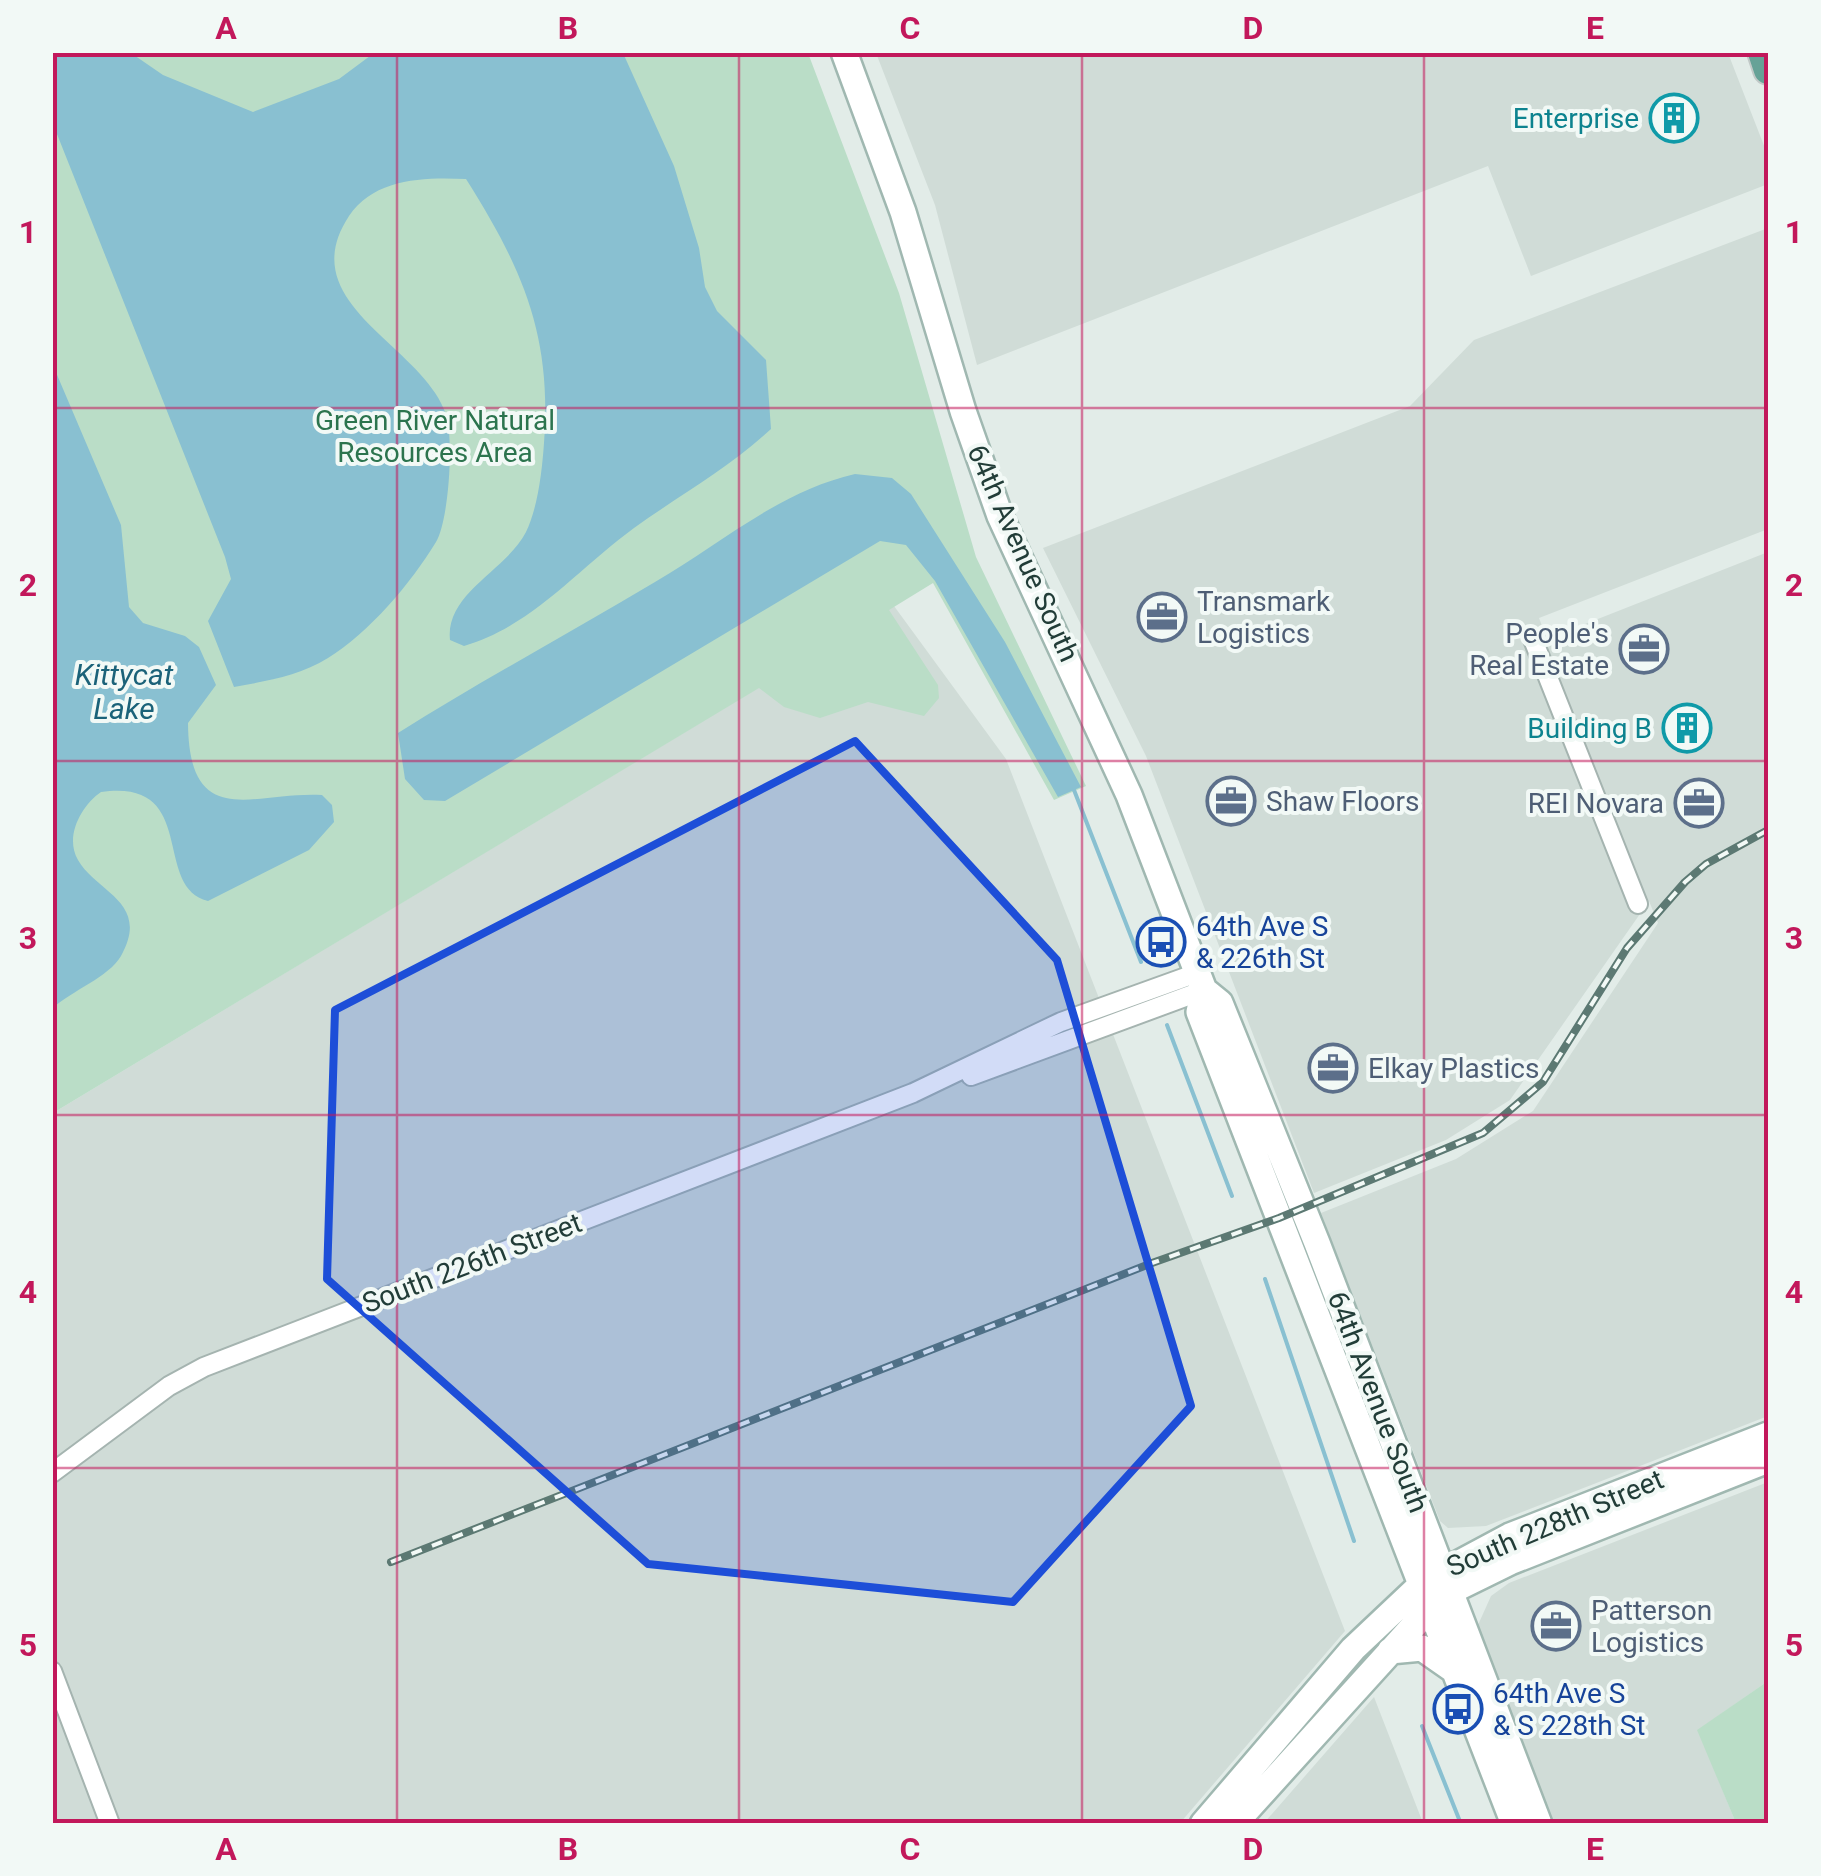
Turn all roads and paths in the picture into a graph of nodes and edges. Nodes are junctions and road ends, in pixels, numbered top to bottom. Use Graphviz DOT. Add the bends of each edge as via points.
graph roads {
  1 [pos="844,52"];
  2 [pos="1762,52"];
  3 [pos="1768,70"];
  4 [pos="1532,636"];
  5 [pos="1638,904"];
  6 [pos="1200,981"];
  7 [pos="1768,1436"];
  8 [pos="1768,1460"];
  9 [pos="52,1473"];
  10 [pos="1438,1587"];
  11 [pos="1390,1651"];
  12 [pos="52,1671"];
  13 [pos="1456,1671"];
  14 [pos="110,1824"];
  15 [pos="1204,1824"];
  16 [pos="1234,1824"];
  17 [pos="1514,1824"];
  18 [pos="1539,1824"];
  1 -- 6 [label="street, 64th Avenue South" via="1000,516 1129,795"];
  2 -- 3 [label="main road"];
  4 -- 5 [label="street"];
  6 -- 9 [label="street, South 226th Street" via="1013,1062 913,1092 204,1367"];
  6 -- 10 [label="street, 64th Avenue South" via="1199,1012"];
  7 -- 10 [label="street, South 228th Street" via="1510,1536"];
  8 -- 10 [label="street, South 228th Street"];
  10 -- 11 [label="street, South 228th Street"];
  10 -- 13 [label="street, 64th Avenue South"];
  10 -- 15 [label="street, South 228th Street" via="1353,1649"];
  10 -- 18 [label="street, 64th Avenue South"];
  11 -- 13 [label="street" via="1422,1648"];
  11 -- 16 [label="street, South 228th Street"];
  12 -- 14 [label="street"];
  13 -- 17 [label="street, 64th Avenue South"];
}
